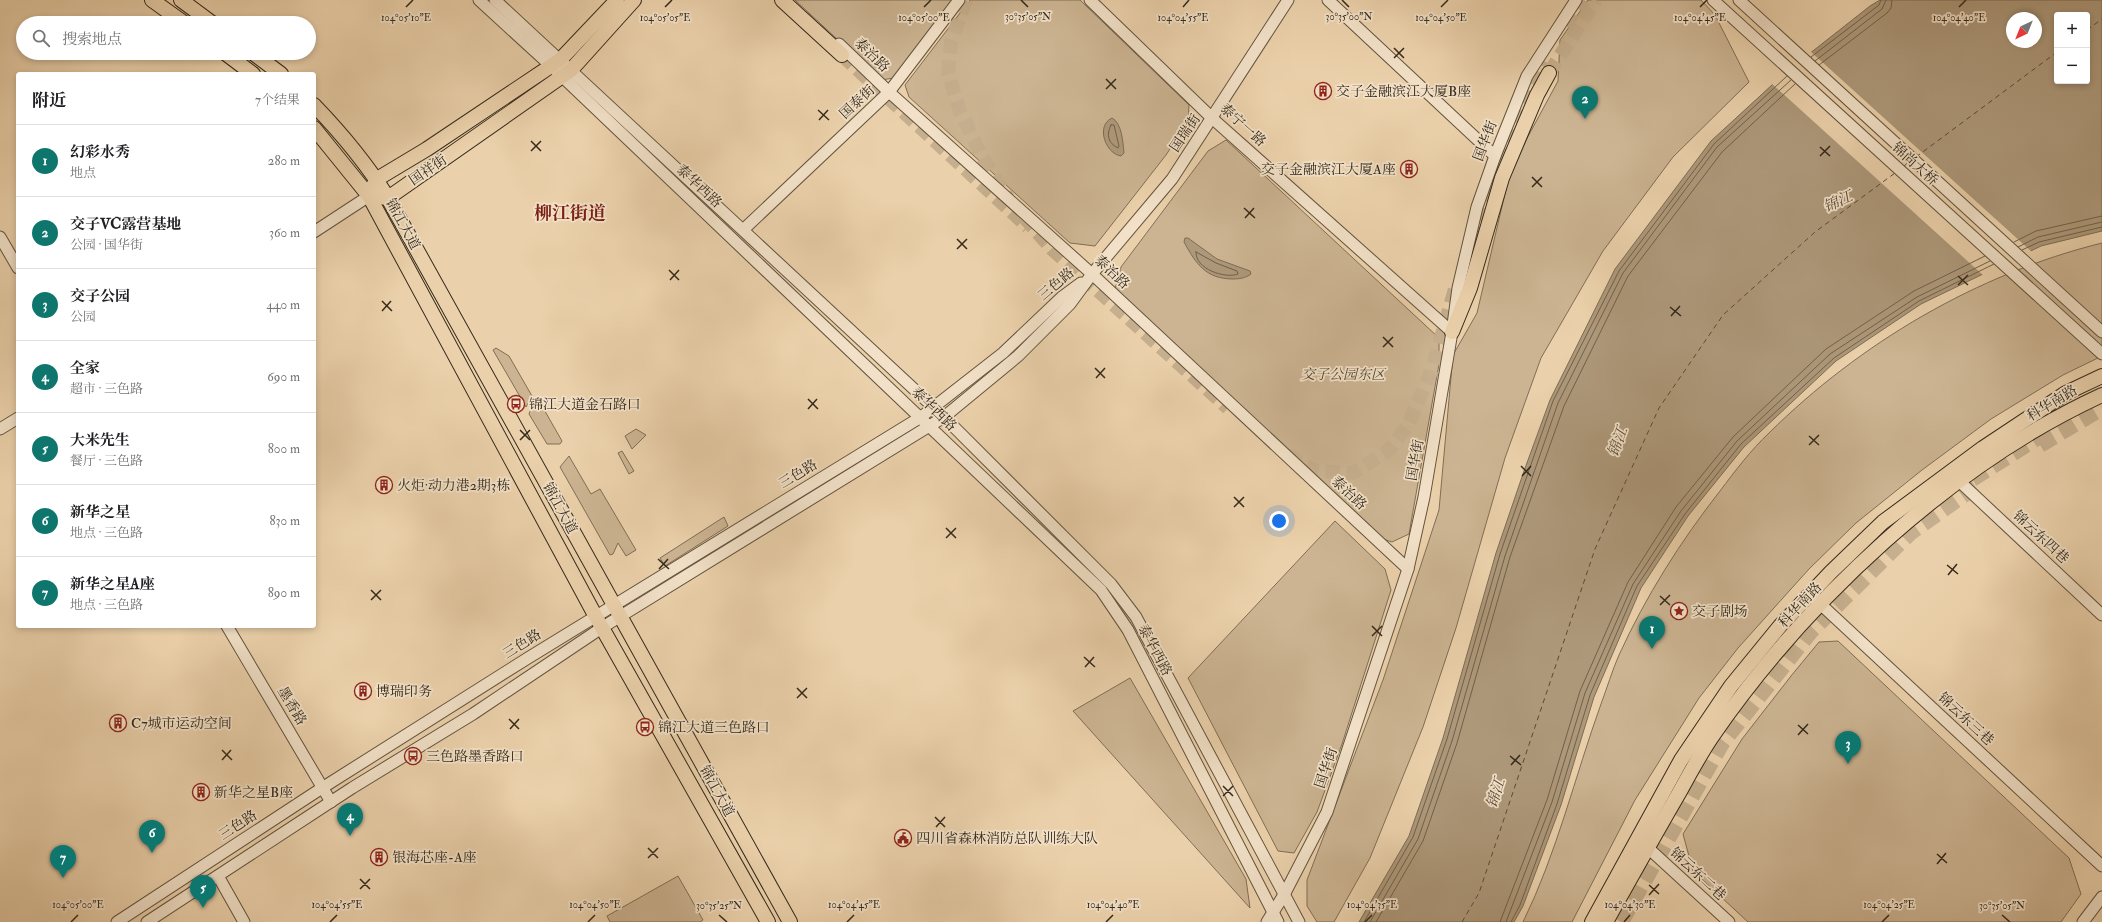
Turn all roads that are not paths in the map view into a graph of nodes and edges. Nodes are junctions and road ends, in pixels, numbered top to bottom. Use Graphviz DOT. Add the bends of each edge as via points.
graph roads {
  1 [pos="152,0"];
  2 [pos="181,0"];
  3 [pos="479,0"];
  4 [pos="495,0"];
  5 [pos="617,0"];
  6 [pos="634,0"];
  7 [pos="782,0"];
  8 [pos="792,0"];
  9 [pos="959,0"];
  10 [pos="1090,0"];
  11 [pos="1288,0"];
  12 [pos="1328,0"];
  13 [pos="1576,0"];
  14 [pos="1739,0"];
  15 [pos="1715,2"];
  16 [pos="174,16"];
  17 [pos="203,16"];
  18 [pos="842,55"];
  19 [pos="234,60"];
  20 [pos="262,60"];
  21 [pos="555,63"];
  22 [pos="250,72"];
  23 [pos="278,72"];
  24 [pos="566,73"];
  25 [pos="1549,73"];
  26 [pos="889,92"];
  27 [pos="316,107"];
  28 [pos="1213,119"];
  29 [pos="316,130"];
  30 [pos="1494,156"];
  31 [pos="377,179"];
  32 [pos="369,196"];
  33 [pos="388,198"];
  34 [pos="744,229"];
  35 [pos="316,231"];
  36 [pos="0,237"];
  37 [pos="16,265"];
  38 [pos="1092,274"];
  39 [pos="1452,332"];
  40 [pos="2102,332"];
  41 [pos="2102,354"];
  42 [pos="2102,376"];
  43 [pos="2102,395"];
  44 [pos="934,408"];
  45 [pos="921,417"];
  46 [pos="944,417"];
  47 [pos="16,419"];
  48 [pos="930,425"];
  49 [pos="0,429"];
  50 [pos="1959,481"];
  51 [pos="1408,569"];
  52 [pos="1810,594"];
  53 [pos="1821,604"];
  54 [pos="617,612"];
  55 [pos="2102,614"];
  56 [pos="600,622"];
  57 [pos="228,628"];
  58 [pos="322,788"];
  59 [pos="331,802"];
  60 [pos="1647,847"];
  61 [pos="2102,866"];
  62 [pos="218,876"];
  63 [pos="1285,893"];
  64 [pos="2102,897"];
  65 [pos="1272,919"];
  66 [pos="118,922"];
  67 [pos="147,922"];
  68 [pos="244,922"];
  69 [pos="768,922"];
  70 [pos="790,922"];
  71 [pos="1299,922"];
  72 [pos="1592,922"];
  73 [pos="1606,922"];
  74 [pos="1728,922"];
  75 [pos="2083,922"];
  1 -- 16 [label="main road"];
  2 -- 17 [label="main road"];
  3 -- 21 [label="street, 泰华西路"];
  4 -- 21 [label="street, 泰华西路"];
  5 -- 21 [label="main road, 国祥街"];
  6 -- 24 [label="main road, 国祥街"];
  7 -- 18 [label="main road"];
  8 -- 26 [label="street, 泰治路"];
  9 -- 26 [label="street, 国泰街"];
  10 -- 28 [label="street, 泰宁一路"];
  11 -- 28 [label="street, 国瑞街"];
  12 -- 30 [label="street"];
  13 -- 30 [label="street, 国华街" via="1527,76"];
  14 -- 40 [label="street, 锦尚大桥"];
  15 -- 41 [label="street, 锦尚大桥"];
  19 -- 22 [label="main road"];
  20 -- 23 [label="main road"];
  21 -- 24 [label="street, 泰华西路"];
  21 -- 31 [label="main road, 国祥街" via="427,149"];
  24 -- 33 [label="main road, 国祥街"];
  24 -- 34 [label="street, 泰华西路"];
  24 -- 45 [label="street, 泰华西路"];
  25 -- 39 [label="main road" via="1502,178 1470,288"];
  26 -- 34 [label="street, 国泰街"];
  26 -- 38 [label="street, 泰治路"];
  27 -- 31 [label="main road, 锦江大道" via="335,126"];
  28 -- 38 [label="street, 国瑞街" via="1172,179"];
  28 -- 39 [label="street, 泰宁一路"];
  29 -- 32 [label="main road, 锦江大道"];
  30 -- 39 [label="street, 国华街" via="1477,207 1458,288"];
  31 -- 32 [label="main road"];
  31 -- 33 [label="main road, 锦江大道"];
  32 -- 33 [label="main road"];
  32 -- 35 [label="street"];
  32 -- 56 [label="main road, 锦江大道"];
  33 -- 54 [label="main road, 锦江大道"];
  34 -- 44 [label="street, 泰华西路"];
  36 -- 37 [label="street"];
  38 -- 44 [label="street, 三色路" via="1062,297 1003,353"];
  38 -- 46 [label="street, 三色路" via="1070,304 1018,356"];
  38 -- 51 [label="street, 泰治路"];
  39 -- 51 [label="street, 国华街" via="1424,497"];
  42 -- 52 [label="main road, 科华南路" via="2066,393 1933,484 1883,522"];
  43 -- 50 [label="main road, 科华南路" via="2016,442"];
  44 -- 45 [label="street, 三色路"];
  44 -- 46 [label="street, 泰华西路"];
  45 -- 48 [label="street, 泰华西路"];
  45 -- 54 [label="street, 三色路"];
  46 -- 48 [label="street, 三色路"];
  46 -- 63 [label="street, 泰华西路" via="1111,584 1136,617"];
  47 -- 49 [label="street"];
  48 -- 54 [label="street, 三色路"];
  48 -- 65 [label="street, 泰华西路" via="1101,590 1128,630"];
  50 -- 53 [label="main road, 科华南路" via="1865,560"];
  50 -- 55 [label="street, 锦云东四巷"];
  51 -- 63 [label="street, 国华街" via="1327,812"];
  52 -- 53 [label="street, 锦云东三巷"];
  52 -- 72 [label="main road, 科华南路" via="1743,671 1681,760"];
  53 -- 60 [label="main road, 科华南路" via="1793,632 1749,685 1710,740"];
  53 -- 61 [label="street, 锦云东三巷"];
  54 -- 56 [label="street, 三色路"];
  54 -- 70 [label="main road, 锦江大道"];
  56 -- 58 [label="street, 三色路"];
  56 -- 59 [label="street, 三色路" via="473,714"];
  56 -- 69 [label="main road, 锦江大道"];
  57 -- 58 [label="street, 墨香路"];
  58 -- 59 [label="street, 墨香路"];
  58 -- 66 [label="street, 三色路"];
  59 -- 62 [label="street, 三色路"];
  60 -- 73 [label="main road, 科华南路"];
  60 -- 74 [label="street, 锦云东二巷"];
  62 -- 67 [label="street, 三色路"];
  62 -- 68 [label="street"];
  63 -- 65 [label="street, 国华街"];
  63 -- 71 [label="street, 泰华西路"];
  64 -- 75 [label="street"];
}
